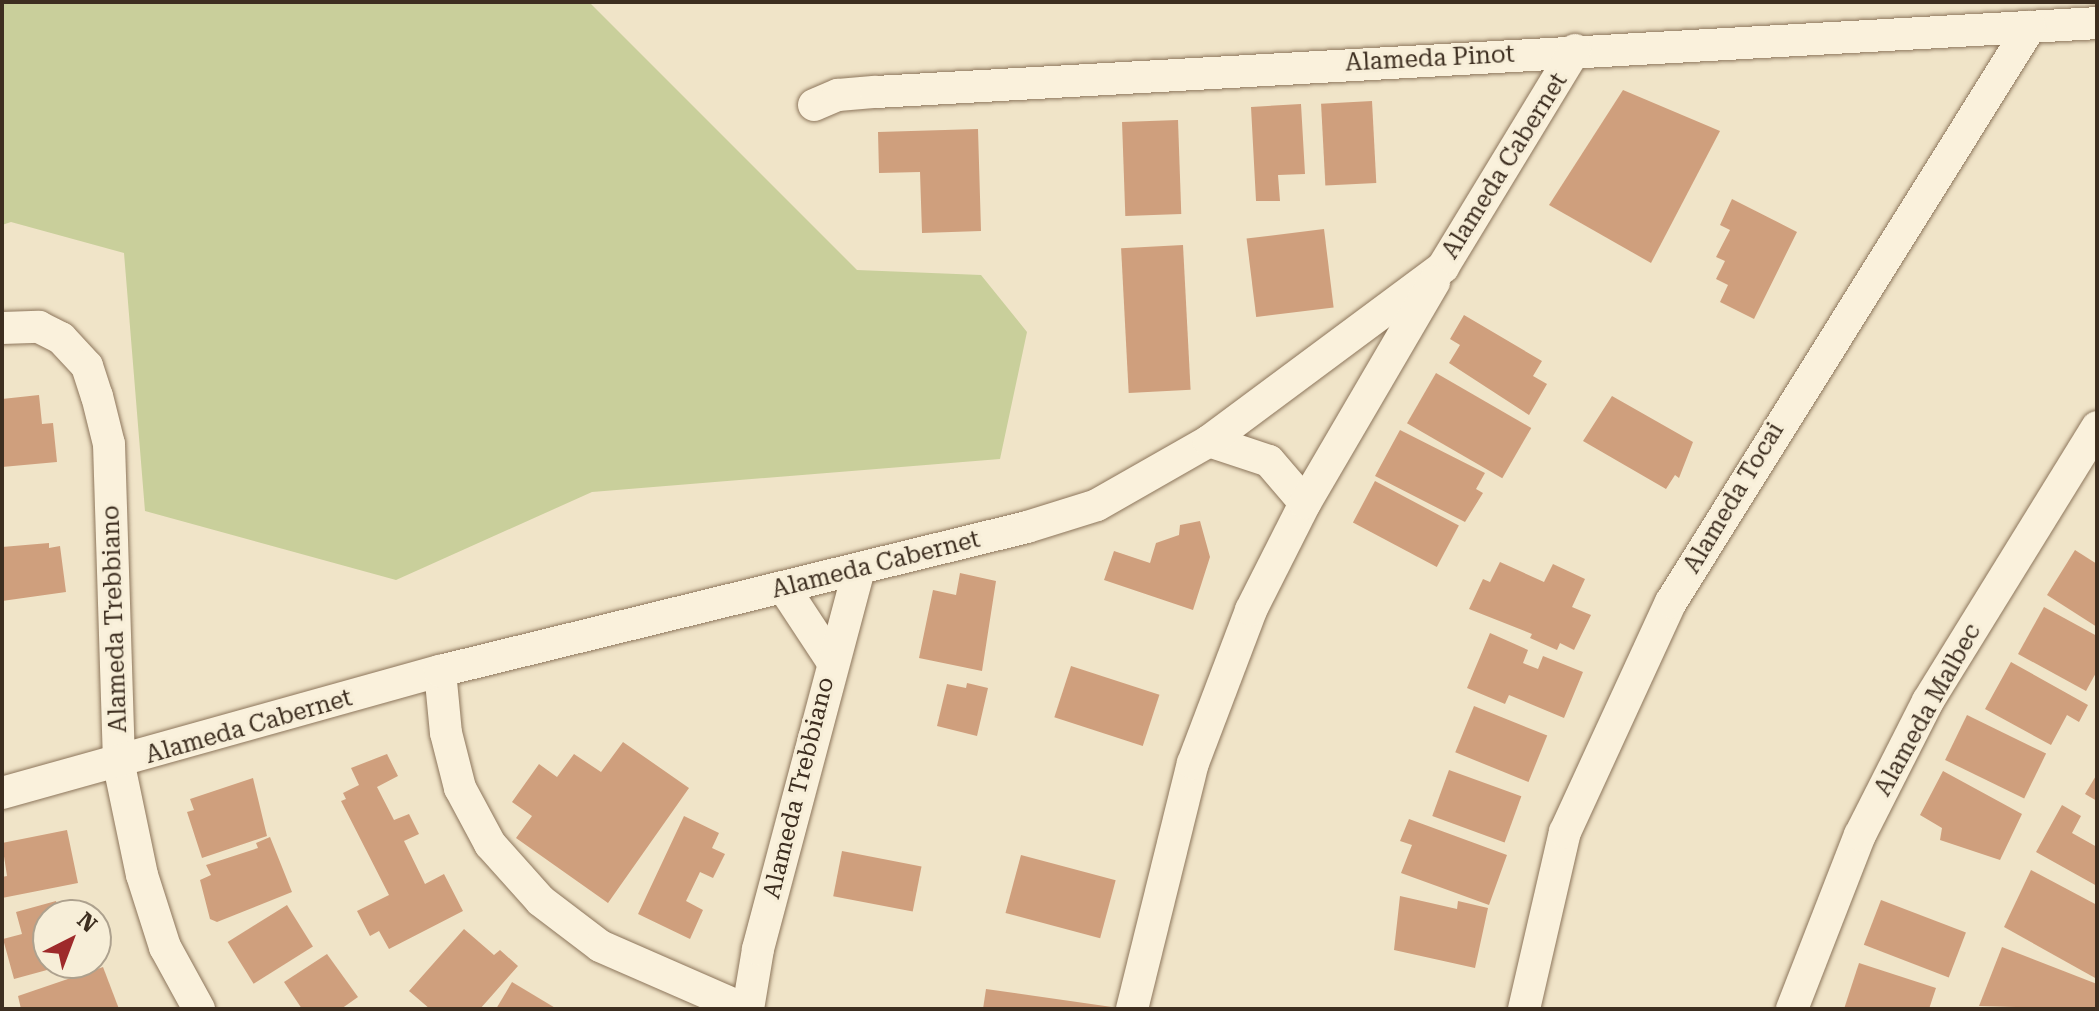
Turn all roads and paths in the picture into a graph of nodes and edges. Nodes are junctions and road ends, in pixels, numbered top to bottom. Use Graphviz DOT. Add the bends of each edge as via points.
graph roads {
  1 [pos="2097,23"];
  2 [pos="2030,27"];
  3 [pos="1575,50"];
  4 [pos="814,105"];
  5 [pos="1443,267"];
  6 [pos="2,328"];
  7 [pos="2097,427"];
  8 [pos="1209,441"];
  9 [pos="1305,503"];
  10 [pos="859,569"];
  11 [pos="784,588"];
  12 [pos="832,661"];
  13 [pos="440,671"];
  14 [pos="119,765"];
  15 [pos="2,793"];
  16 [pos="199,1009"];
  17 [pos="746,1009"];
  18 [pos="1132,1009"];
  19 [pos="1524,1009"];
  20 [pos="1792,1009"];
  1 -- 2 [label="street, Alameda Pinot"];
  2 -- 3 [label="street, Alameda Pinot"];
  2 -- 19 [label="street, Alameda Tocai" via="1671,602 1565,832"];
  3 -- 4 [label="street, Alameda Pinot" via="876,92 838,95"];
  3 -- 5 [label="street, Alameda Cabernet"];
  5 -- 8 [label="street, Alameda Cabernet"];
  5 -- 9 [label="street"];
  6 -- 14 [label="street, Alameda Trebbiano" via="39,327 61,338 87,366 97,396 109,444"];
  7 -- 20 [label="street, Alameda Malbec" via="1928,701 1860,835"];
  8 -- 9 [label="street" via="1269,461"];
  8 -- 10 [label="street, Alameda Cabernet" via="1097,505"];
  9 -- 18 [label="street" via="1251,610 1193,763"];
  10 -- 11 [label="street, Alameda Cabernet"];
  10 -- 12 [label="street, Alameda Trebbiano"];
  11 -- 12 [label="street"];
  11 -- 13 [label="street, Alameda Cabernet"];
  12 -- 17 [label="street, Alameda Trebbiano"];
  13 -- 14 [label="street, Alameda Cabernet"];
  13 -- 17 [label="street" via="446,733 460,788 490,844 541,901 600,946"];
  14 -- 15 [label="street, Alameda Cabernet"];
  14 -- 16 [label="street, Alameda Trebbiano" via="142,875 165,947"];
}
